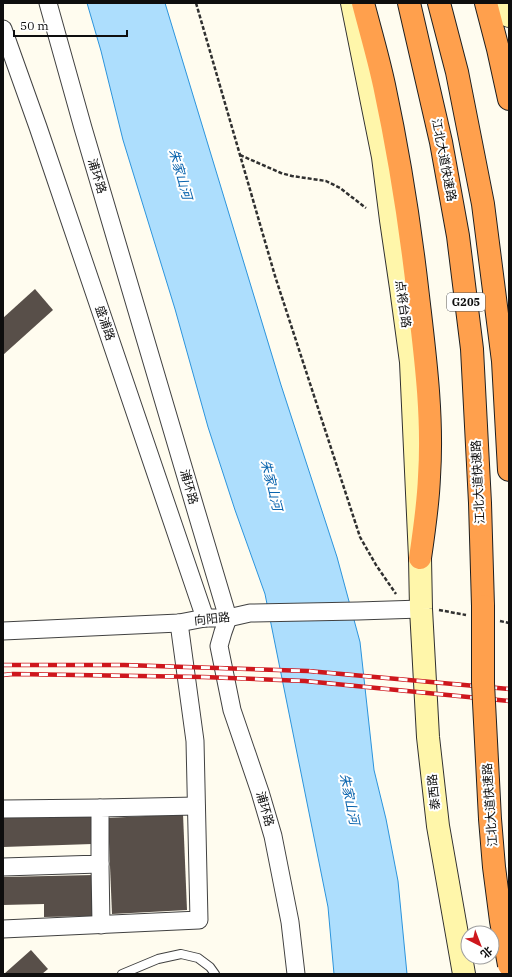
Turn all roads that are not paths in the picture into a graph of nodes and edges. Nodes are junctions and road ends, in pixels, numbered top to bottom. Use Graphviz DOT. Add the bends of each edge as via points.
graph roads {
  1 [pos="48,3"];
  2 [pos="352,3"];
  3 [pos="363,3"];
  4 [pos="409,3"];
  5 [pos="439,3"];
  6 [pos="486,3"];
  7 [pos="505,3"];
  8 [pos="509,16"];
  9 [pos="3,29"];
  10 [pos="509,99"];
  11 [pos="509,470"];
  12 [pos="420,558"];
  13 [pos="414,609"];
  14 [pos="205,618"];
  15 [pos="228,618"];
  16 [pos="179,623"];
  17 [pos="3,630"];
  18 [pos="196,806"];
  19 [pos="100,808"];
  20 [pos="3,809"];
  21 [pos="100,864"];
  22 [pos="3,867"];
  23 [pos="101,925"];
  24 [pos="3,929"];
  25 [pos="509,965"];
  26 [pos="122,974"];
  27 [pos="214,974"];
  28 [pos="296,974"];
  29 [pos="464,974"];
  1 -- 15 [label="street, 浦环路"];
  2 -- 12 [label="main road, 点将台路" via="383,157 411,362"];
  3 -- 12 [label="highway" via="395,143 413,250 425,352 430,470"];
  4 -- 25 [label="highway, 江北大道快速路 / G205, bridge" via="441,142 458,236 472,349 480,502 483,683 490,819 501,921"];
  5 -- 11 [label="highway, G205" via="457,72 483,204 503,362"];
  6 -- 10 [label="highway"];
  7 -- 8 [label="main road"];
  9 -- 14 [label="street, 盛浦路" via="44,142"];
  12 -- 13 [label="main road, 点将台路"];
  13 -- 15 [label="street, 向阳路" via="250,613"];
  13 -- 29 [label="main road, 泰西路" via="438,826"];
  14 -- 15 [label="street, 向阳路"];
  14 -- 16 [label="street, 向阳路"];
  15 -- 28 [label="street, 浦环路" via="219,646 232,710 273,836 290,922"];
  16 -- 17 [label="street, 向阳路"];
  16 -- 18 [label="street" via="195,741"];
  18 -- 19 [label="street"];
  18 -- 23 [label="street" via="199,920"];
  19 -- 20 [label="street"];
  19 -- 21 [label="street"];
  21 -- 22 [label="street"];
  21 -- 23 [label="street"];
  23 -- 24 [label="street"];
  26 -- 27 [label="lane" via="158,959 181,954 198,958 210,967"];
}
